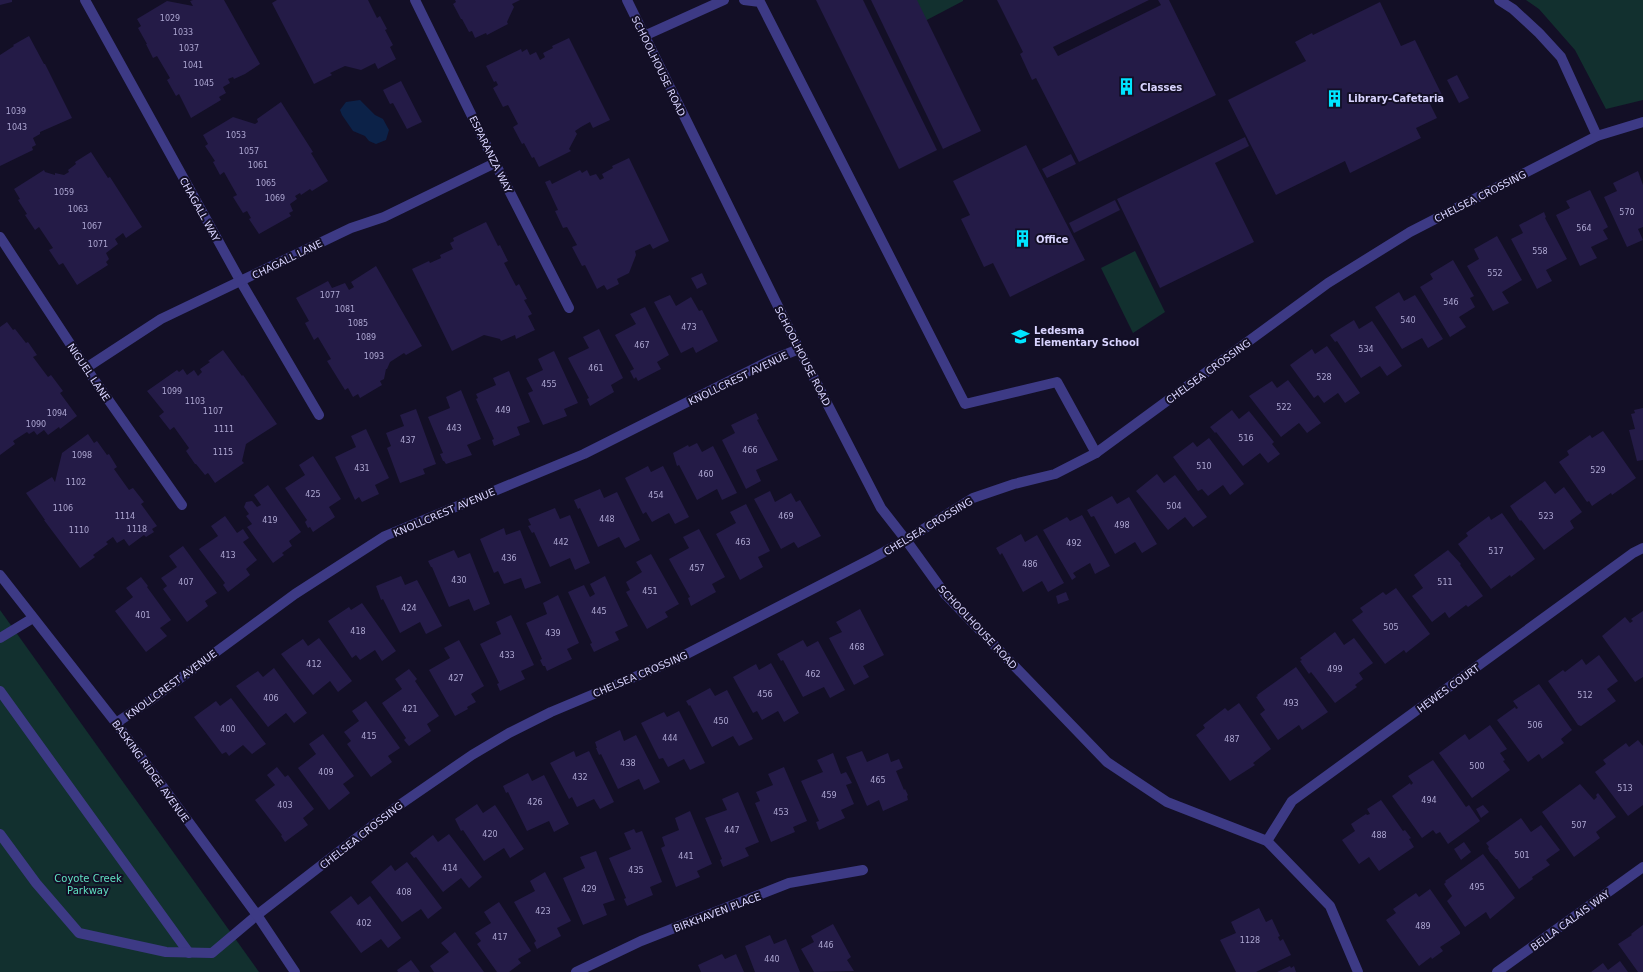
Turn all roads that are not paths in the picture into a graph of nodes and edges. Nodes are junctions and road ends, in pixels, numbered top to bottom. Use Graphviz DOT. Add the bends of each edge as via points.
graph roads {
  1 [pos="85,0"];
  2 [pos="415,0"];
  3 [pos="627,0"];
  4 [pos="724,0"];
  5 [pos="744,0"];
  6 [pos="1499,0"];
  7 [pos="644,36"];
  8 [pos="1643,122"];
  9 [pos="1597,136"];
  10 [pos="495,163"];
  11 [pos="0,237"];
  12 [pos="241,282"];
  13 [pos="569,308"];
  14 [pos="800,349"];
  15 [pos="86,368"];
  16 [pos="319,415"];
  17 [pos="1096,453"];
  18 [pos="182,505"];
  19 [pos="906,540"];
  20 [pos="1643,548"];
  21 [pos="0,575"];
  22 [pos="33,618"];
  23 [pos="0,638"];
  24 [pos="0,691"];
  25 [pos="116,723"];
  26 [pos="0,834"];
  27 [pos="1267,841"];
  28 [pos="1643,867"];
  29 [pos="863,870"];
  30 [pos="257,915"];
  31 [pos="189,953"];
  32 [pos="295,972"];
  33 [pos="576,972"];
  34 [pos="1358,972"];
  35 [pos="1497,972"];
  1 -- 12 [label="street, CHAGALL WAY"];
  2 -- 10 [label="street, ESPARANZA WAY"];
  3 -- 7 [label="street, SCHOOLHOUSE ROAD"];
  4 -- 7 [label="street"];
  5 -- 17 [label="street" via="760,2 965,404 1057,382"];
  6 -- 9 [label="street" via="1540,32 1561,58"];
  7 -- 14 [label="street, SCHOOLHOUSE ROAD"];
  8 -- 9 [label="street, CHELSEA CROSSING"];
  9 -- 17 [label="street, CHELSEA CROSSING" via="1410,232 1334,279"];
  10 -- 12 [label="street, CHAGALL LANE" via="384,217 351,228"];
  10 -- 13 [label="street, ESPARANZA WAY"];
  11 -- 15 [label="street, NIGUEL LANE"];
  12 -- 15 [label="street, CHAGALL LANE" via="161,319"];
  12 -- 16 [label="street, CHAGALL WAY"];
  14 -- 19 [label="street, SCHOOLHOUSE ROAD" via="881,508"];
  14 -- 25 [label="street, KNOLLCREST AVENUE" via="770,361 584,454 384,536 295,594"];
  15 -- 18 [label="street, NIGUEL LANE"];
  17 -- 19 [label="street, CHELSEA CROSSING" via="1055,474 973,498"];
  19 -- 27 [label="street, SCHOOLHOUSE ROAD" via="945,594 1107,762 1167,802"];
  19 -- 30 [label="street, CHELSEA CROSSING" via="675,660 551,712 509,733 398,806"];
  20 -- 27 [label="street, HEWES COURT" via="1292,801"];
  21 -- 22 [label="street, BASKING RIDGE AVENUE"];
  22 -- 23 [label="street"];
  22 -- 25 [label="street, BASKING RIDGE AVENUE"];
  24 -- 31 [label="street"];
  25 -- 30 [label="street, BASKING RIDGE AVENUE"];
  26 -- 31 [label="street, CHELSEA CROSSING" via="36,883 79,933 166,952"];
  27 -- 34 [label="street, SCHOOLHOUSE ROAD" via="1330,906"];
  28 -- 35 [label="street, BELLA CALAIS WAY"];
  29 -- 33 [label="street, BIRKHAVEN PLACE" via="789,884 641,941"];
  30 -- 31 [label="street, CHELSEA CROSSING" via="212,953"];
  30 -- 32 [label="street, BASKING RIDGE AVENUE"];
}
